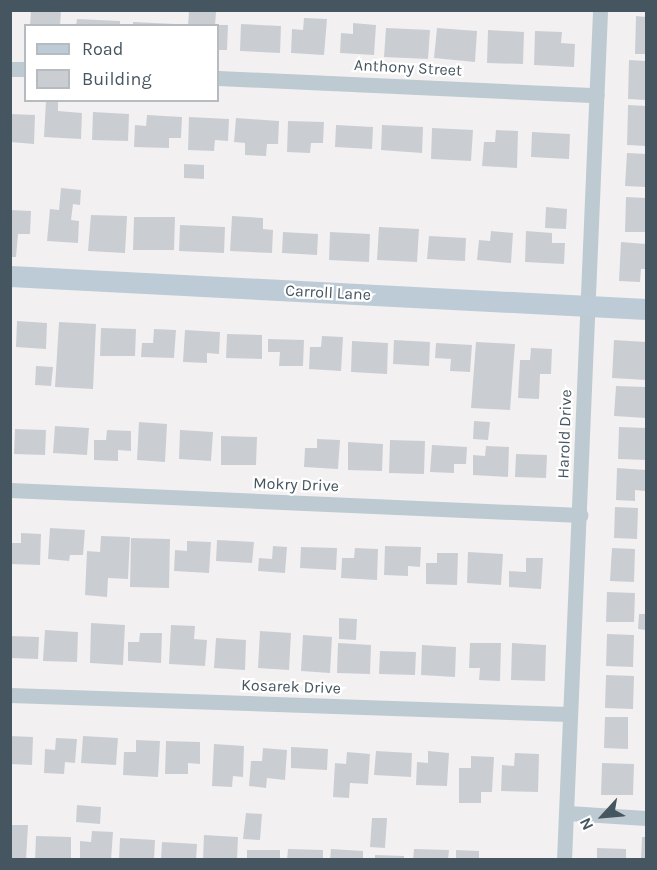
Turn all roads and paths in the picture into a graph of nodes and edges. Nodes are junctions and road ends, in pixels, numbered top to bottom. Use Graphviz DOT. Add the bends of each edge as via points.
graph roads {
  1 [pos="600,10"];
  2 [pos="219,78"];
  3 [pos="597,95"];
  4 [pos="10,276"];
  5 [pos="588,308"];
  6 [pos="646,309"];
  7 [pos="10,490"];
  8 [pos="580,515"];
  9 [pos="10,695"];
  10 [pos="569,714"];
  11 [pos="568,813"];
  12 [pos="646,818"];
  13 [pos="564,860"];
  1 -- 3 [label="street, Harold Drive"];
  2 -- 3 [label="street, Anthony Street"];
  3 -- 5 [label="street, Harold Drive"];
  4 -- 5 [label="street, Carroll Lane"];
  5 -- 6 [label="street, Carroll Lane"];
  5 -- 8 [label="street, Harold Drive"];
  7 -- 8 [label="street, Mokry Drive"];
  8 -- 10 [label="street, Harold Drive"];
  9 -- 10 [label="street, Kosarek Drive"];
  10 -- 11 [label="street, Harold Drive"];
  11 -- 12 [label="street"];
  11 -- 13 [label="street, Harold Drive"];
}
